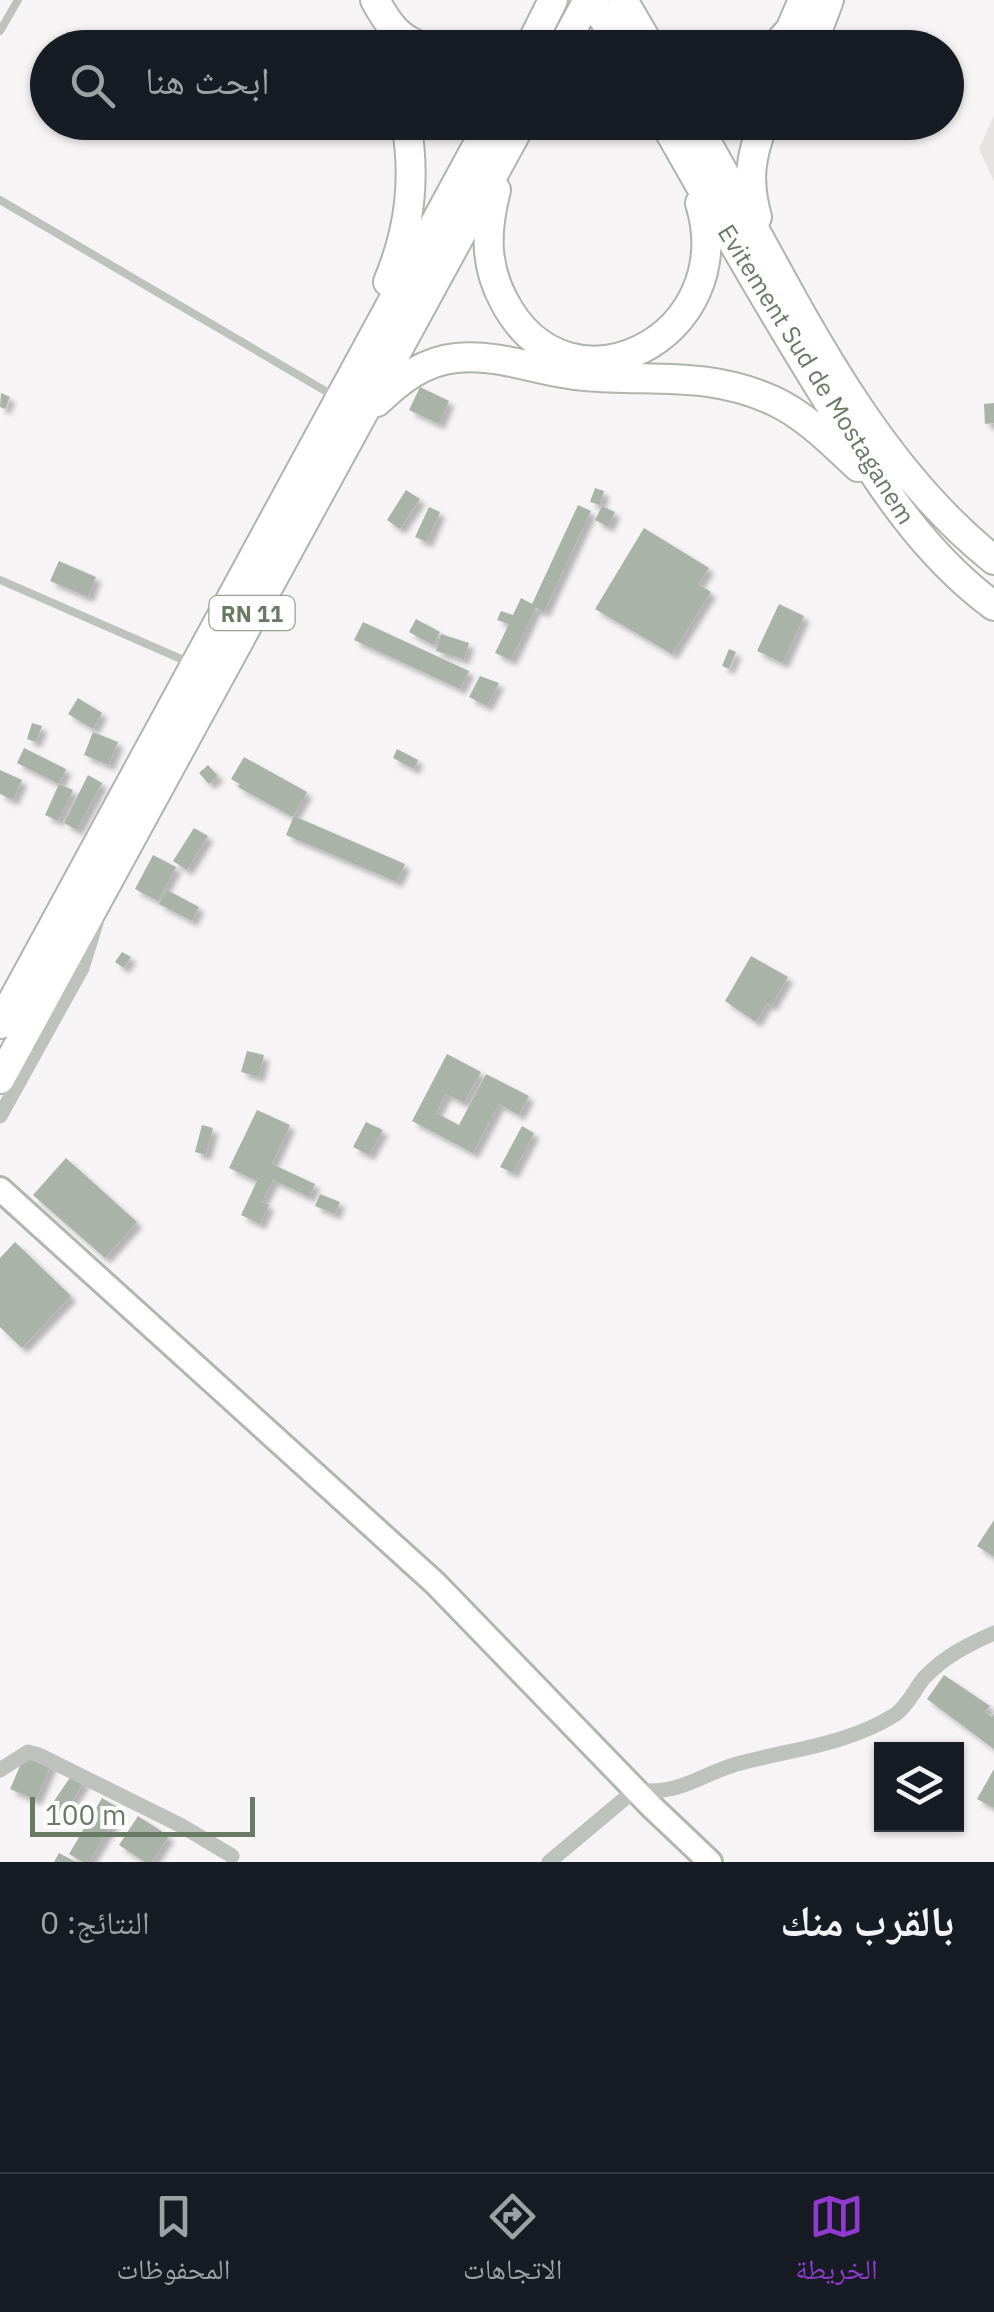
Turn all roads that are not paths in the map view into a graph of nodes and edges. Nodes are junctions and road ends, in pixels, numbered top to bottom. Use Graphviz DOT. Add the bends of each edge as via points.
graph roads {
  1 [pos="18,0"];
  2 [pos="357,0"];
  3 [pos="375,0"];
  4 [pos="623,0"];
  5 [pos="803,0"];
  6 [pos="829,0"];
  7 [pos="588,2"];
  8 [pos="548,10"];
  9 [pos="371,30"];
  10 [pos="393,30"];
  11 [pos="524,30"];
  12 [pos="572,30"];
  13 [pos="619,30"];
  14 [pos="631,30"];
  15 [pos="790,30"];
  16 [pos="817,30"];
  17 [pos="0,32"];
  18 [pos="408,140"];
  19 [pos="481,140"];
  20 [pos="513,140"];
  21 [pos="674,140"];
  22 [pos="706,140"];
  23 [pos="757,140"];
  24 [pos="508,150"];
  25 [pos="689,167"];
  26 [pos="0,200"];
  27 [pos="769,257"];
  28 [pos="342,390"];
  29 [pos="358,420"];
  30 [pos="886,494"];
  31 [pos="994,560"];
  32 [pos="0,580"];
  33 [pos="994,606"];
  34 [pos="194,664"];
  35 [pos="113,871"];
  36 [pos="0,1024"];
  37 [pos="0,1079"];
  38 [pos="0,1116"];
  39 [pos="0,1189"];
  40 [pos="994,1633"];
  41 [pos="0,1770"];
  42 [pos="635,1790"];
  43 [pos="236,1860"];
  44 [pos="549,1862"];
  45 [pos="710,1862"];
  1 -- 17 [label="lane"];
  2 -- 9 [label="highway"];
  3 -- 10 [label="highway"];
  4 -- 14 [label="highway"];
  5 -- 15 [label="highway"];
  6 -- 16 [label="highway"];
  7 -- 12 [label="highway"];
  7 -- 13 [label="highway"];
  8 -- 11 [label="highway"];
  18 -- 28 [label="highway" via="408,227"];
  19 -- 28 [label="highway, RN 11"];
  20 -- 24 [label="highway, RN 11"];
  21 -- 25 [label="highway, Evitement Sud de Mostaganem"];
  22 -- 27 [label="highway, Evitement Sud de Mostaganem"];
  23 -- 27 [label="highway" via="751,194"];
  24 -- 25 [label="highway" via="487,236 497,288 532,340 584,361 644,347 671,330 694,300 708,239"];
  24 -- 29 [label="highway, RN 11"];
  25 -- 30 [label="highway, Evitement Sud de Mostaganem"];
  26 -- 28 [label="lane"];
  27 -- 31 [label="highway, Evitement Sud de Mostaganem" via="888,448 932,504"];
  28 -- 34 [label="highway, RN 11"];
  29 -- 30 [label="highway" via="410,374 456,358 584,376 701,380 794,412"];
  29 -- 35 [label="highway, RN 11"];
  30 -- 33 [label="highway, Evitement Sud de Mostaganem" via="930,551"];
  32 -- 34 [label="lane"];
  34 -- 36 [label="highway, RN 11"];
  35 -- 37 [label="highway, RN 11"];
  35 -- 38 [label="street" via="82,968"];
  39 -- 42 [label="main road" via="434,1583"];
  40 -- 42 [label="street" via="956,1649 901,1711 868,1729 733,1765 693,1784"];
  41 -- 43 [label="street" via="28,1752 39,1755"];
  42 -- 44 [label="street"];
  42 -- 45 [label="main road"];
}
